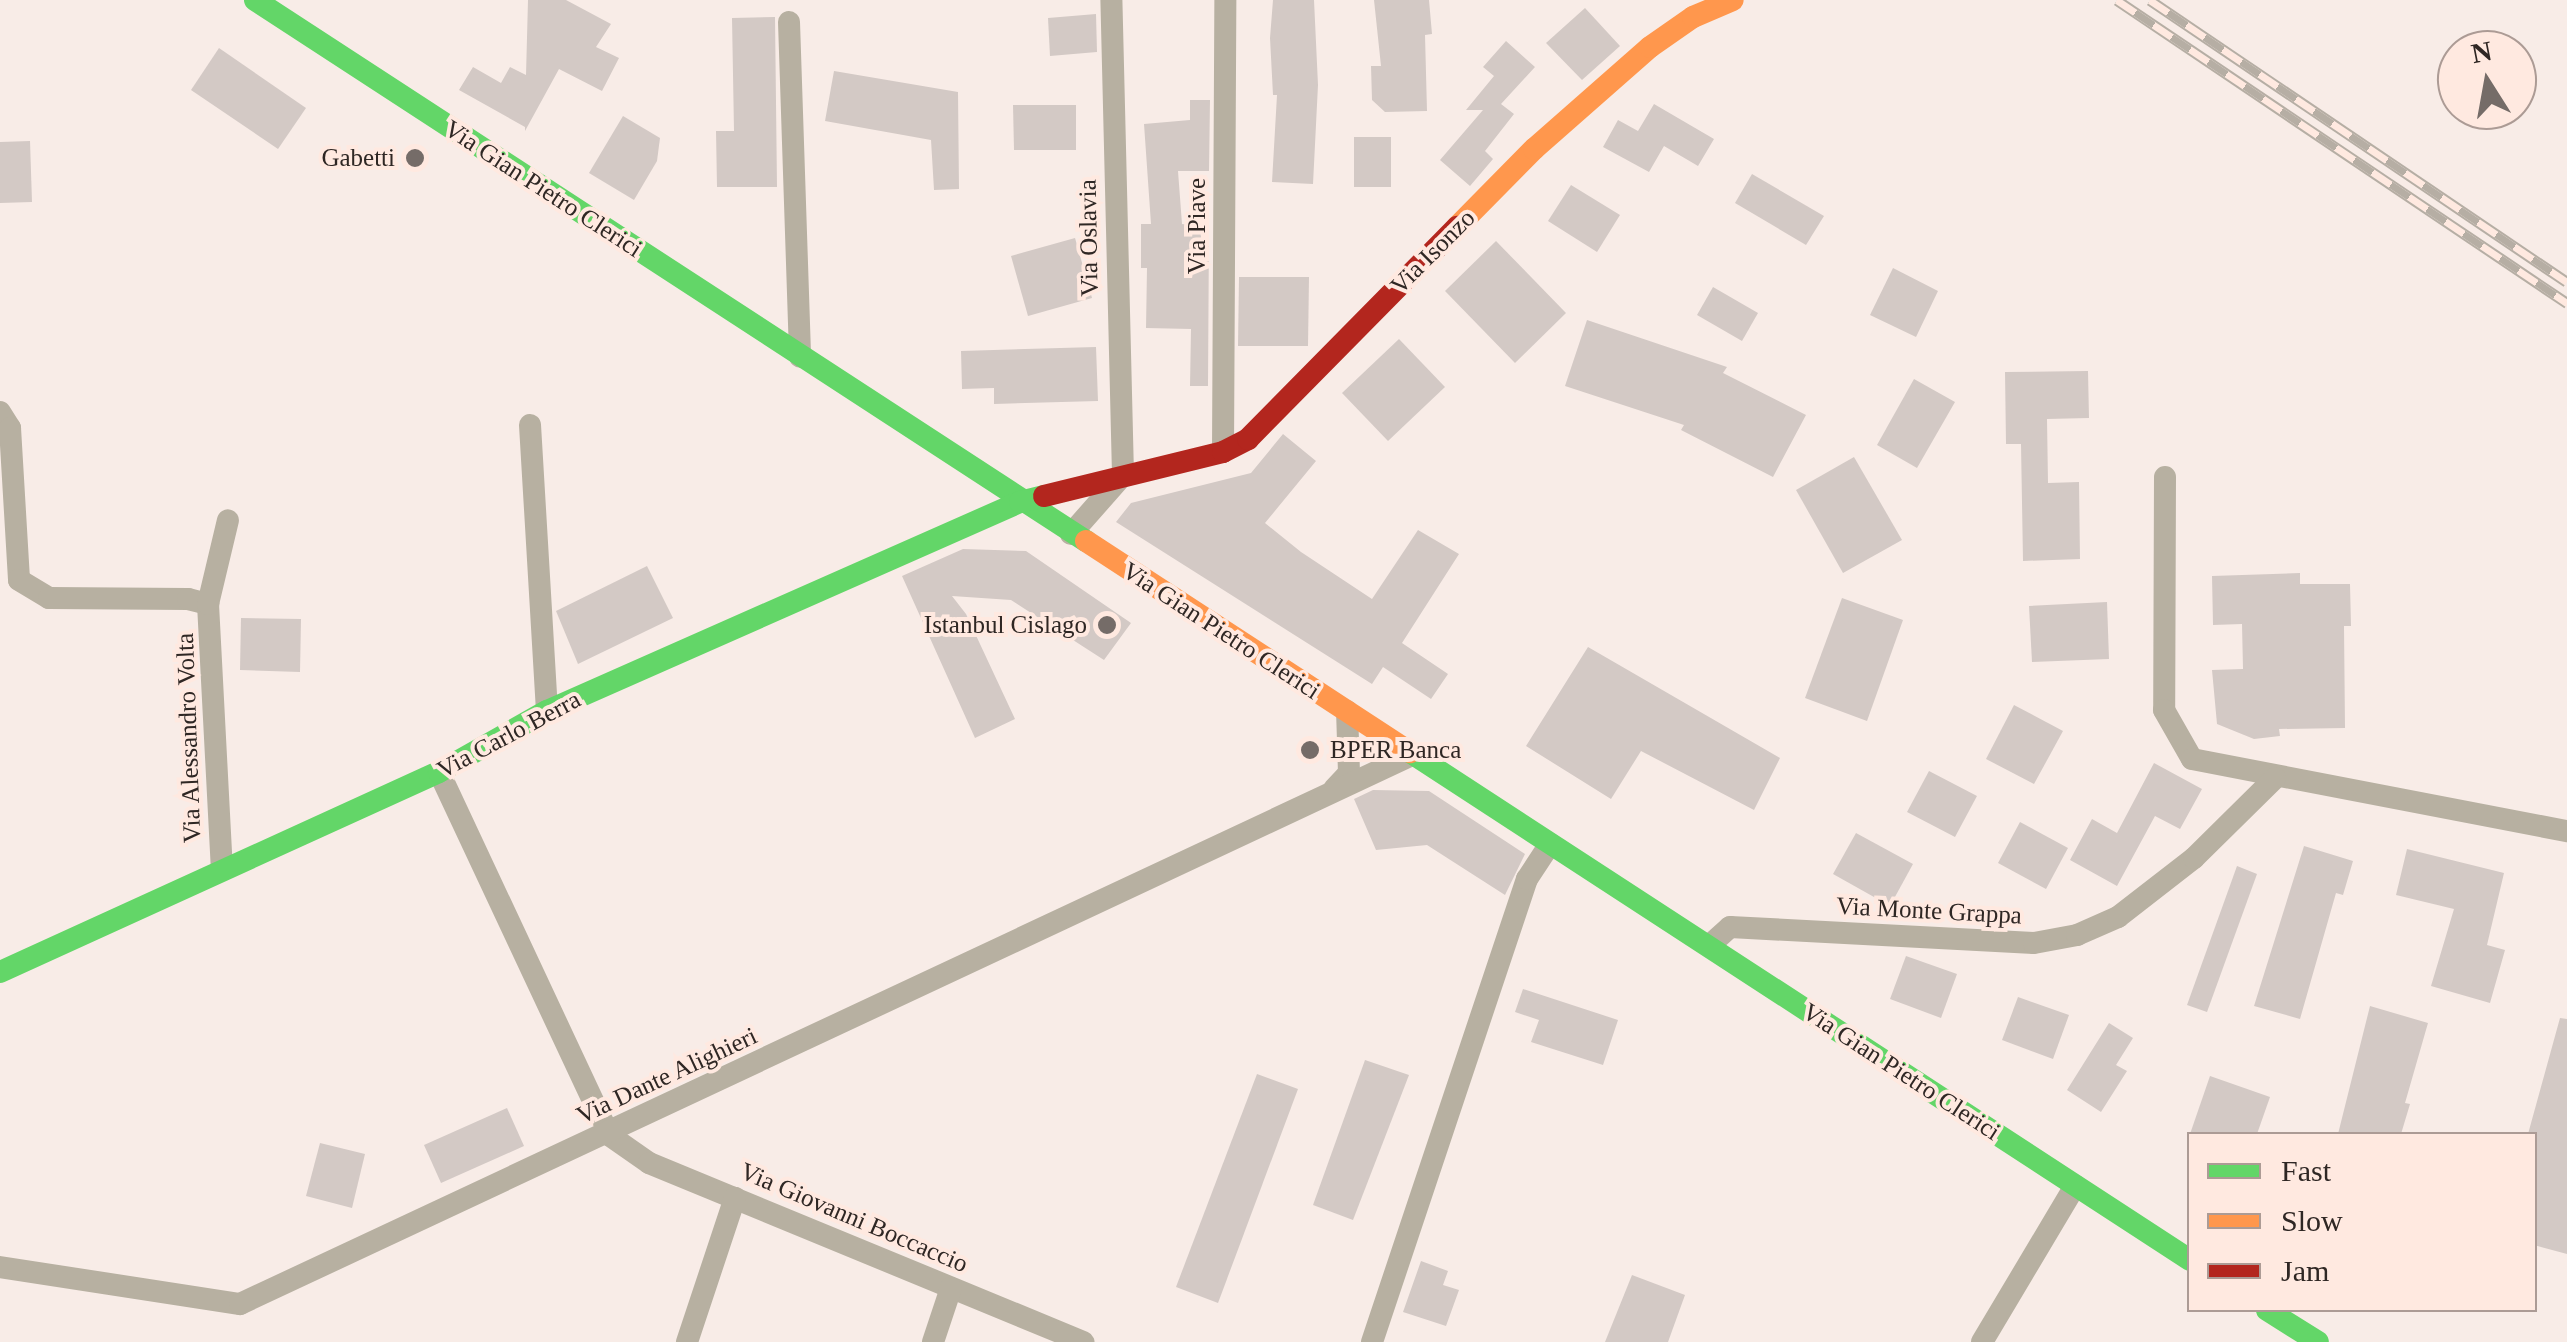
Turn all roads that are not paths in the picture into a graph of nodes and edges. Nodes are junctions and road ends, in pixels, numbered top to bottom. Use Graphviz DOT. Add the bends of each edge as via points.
graph roads {
  1 [pos="254,0"];
  2 [pos="1111,0"];
  3 [pos="1225,0"];
  4 [pos="1733,0"];
  5 [pos="789,22"];
  6 [pos="800,357"];
  7 [pos="0,412"];
  8 [pos="530,425"];
  9 [pos="1223,452"];
  10 [pos="1123,476"];
  11 [pos="2165,477"];
  12 [pos="1020,502"];
  13 [pos="228,520"];
  14 [pos="1072,534"];
  15 [pos="208,604"];
  16 [pos="547,711"];
  17 [pos="1347,712"];
  18 [pos="1412,755"];
  19 [pos="439,772"];
  20 [pos="2276,778"];
  21 [pos="1334,789"];
  22 [pos="2567,831"];
  23 [pos="1550,844"];
  24 [pos="222,869"];
  25 [pos="1710,945"];
  26 [pos="0,972"];
  27 [pos="609,1135"];
  28 [pos="2075,1186"];
  29 [pos="735,1198"];
  30 [pos="2187,1258"];
  31 [pos="0,1267"];
  32 [pos="951,1288"];
  33 [pos="2270,1312"];
  34 [pos="686,1342"];
  35 [pos="933,1342"];
  36 [pos="1084,1342"];
  37 [pos="1372,1342"];
  38 [pos="1982,1342"];
  39 [pos="2318,1342"];
  1 -- 6 [label="main road, Via Gian Pietro Clerici"];
  2 -- 10 [label="street, Via Oslavia"];
  3 -- 9 [label="street, Via Piave"];
  4 -- 9 [label="main road, Via Isonzo" via="1650,48 1534,150 1248,439"];
  5 -- 6 [label="street"];
  6 -- 12 [label="main road, Via Gian Pietro Clerici"];
  7 -- 15 [label="street, Via Alessandro Volta" via="10,428 19,580 48,598"];
  8 -- 16 [label="street"];
  9 -- 10 [label="main road, Via Isonzo"];
  10 -- 12 [label="main road, Via Isonzo"];
  10 -- 14 [label="street"];
  11 -- 20 [label="street" via="2164,710 2192,758"];
  12 -- 14 [label="main road, Via Gian Pietro Clerici"];
  12 -- 16 [label="main road, Via Carlo Berra"];
  13 -- 15 [label="street, Via Alessandro Volta"];
  14 -- 17 [label="main road, Via Gian Pietro Clerici"];
  15 -- 24 [label="street, Via Alessandro Volta"];
  16 -- 19 [label="main road, Via Carlo Berra"];
  17 -- 18 [label="main road, Via Gian Pietro Clerici"];
  17 -- 21 [label="street" via="1350,773"];
  18 -- 21 [label="street, Via Dante Alighieri"];
  18 -- 23 [label="main road, Via Gian Pietro Clerici"];
  19 -- 24 [label="main road, Via Carlo Berra"];
  19 -- 27 [label="street"];
  20 -- 22 [label="street"];
  20 -- 25 [label="street, Via Monte Grappa" via="2194,858 2118,917 2077,935 2034,943 1730,927"];
  21 -- 27 [label="street, Via Dante Alighieri"];
  23 -- 25 [label="main road, Via Gian Pietro Clerici"];
  23 -- 37 [label="street" via="1527,879"];
  24 -- 26 [label="main road, Via Carlo Berra"];
  25 -- 28 [label="main road, Via Gian Pietro Clerici"];
  27 -- 29 [label="street, Via Giovanni Boccaccio" via="649,1163"];
  27 -- 31 [label="street, Via Dante Alighieri" via="240,1304"];
  28 -- 30 [label="main road, Via Gian Pietro Clerici"];
  28 -- 38 [label="street"];
  29 -- 32 [label="street, Via Giovanni Boccaccio"];
  29 -- 34 [label="street"];
  32 -- 35 [label="street"];
  32 -- 36 [label="street, Via Giovanni Boccaccio"];
  33 -- 39 [label="main road"];
}
